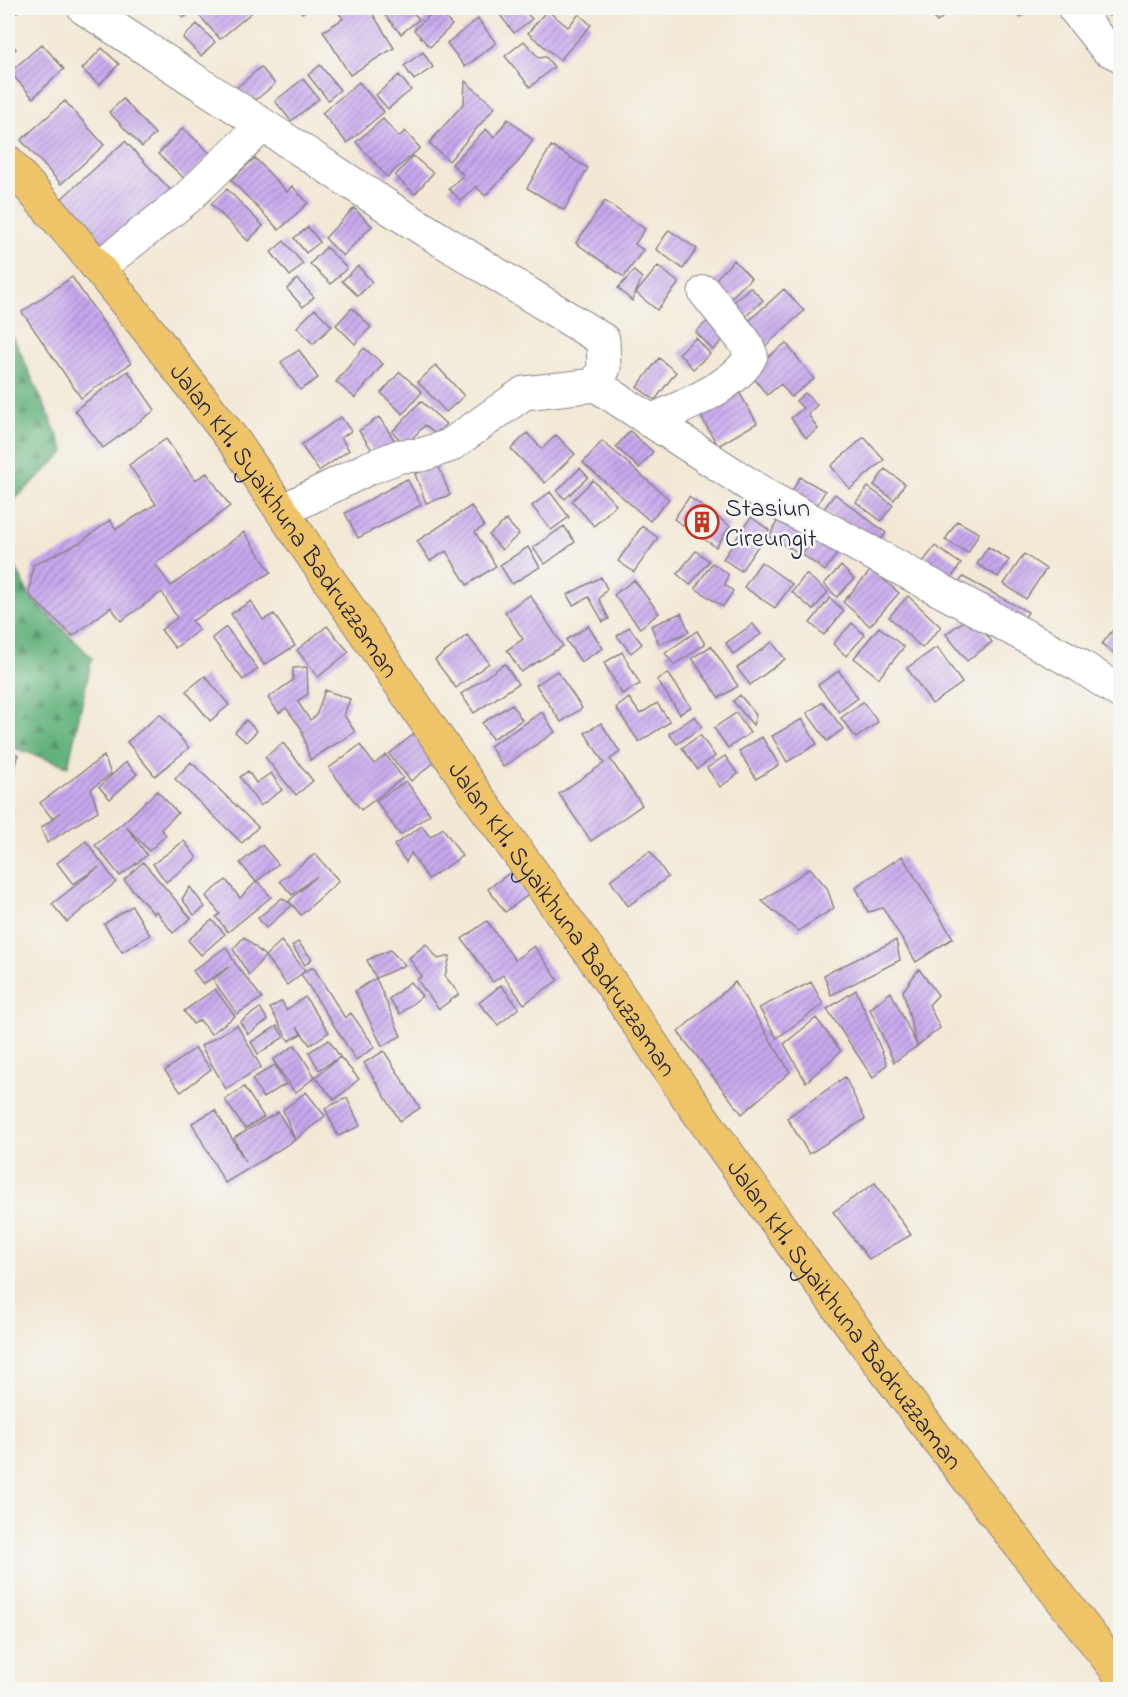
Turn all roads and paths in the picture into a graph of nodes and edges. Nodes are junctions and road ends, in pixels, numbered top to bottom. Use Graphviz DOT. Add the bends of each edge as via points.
graph roads {
  1 [pos="84,8"];
  2 [pos="1074,8"];
  3 [pos="1116,42"];
  4 [pos="263,125"];
  5 [pos="8,162"];
  6 [pos="98,268"];
  7 [pos="705,292"];
  8 [pos="596,385"];
  9 [pos="651,421"];
  10 [pos="282,511"];
  11 [pos="1120,692"];
  12 [pos="1120,1674"];
  1 -- 4 [label="street"];
  2 -- 3 [label="street"];
  4 -- 6 [label="street" via="186,199"];
  4 -- 8 [label="street" via="603,340 604,368"];
  5 -- 6 [label="main road, Jalan KH. Syaikhuna Badruzzaman"];
  6 -- 10 [label="main road, Jalan KH. Syaikhuna Badruzzaman" via="236,444"];
  7 -- 9 [label="street" via="745,342 751,355 747,366 694,402"];
  8 -- 9 [label="street"];
  8 -- 10 [label="street" via="524,393 449,446 421,455 400,456 369,468"];
  9 -- 11 [label="street" via="768,497 1079,665"];
  10 -- 12 [label="main road, Jalan KH. Syaikhuna Badruzzaman" via="807,1265"];
}
